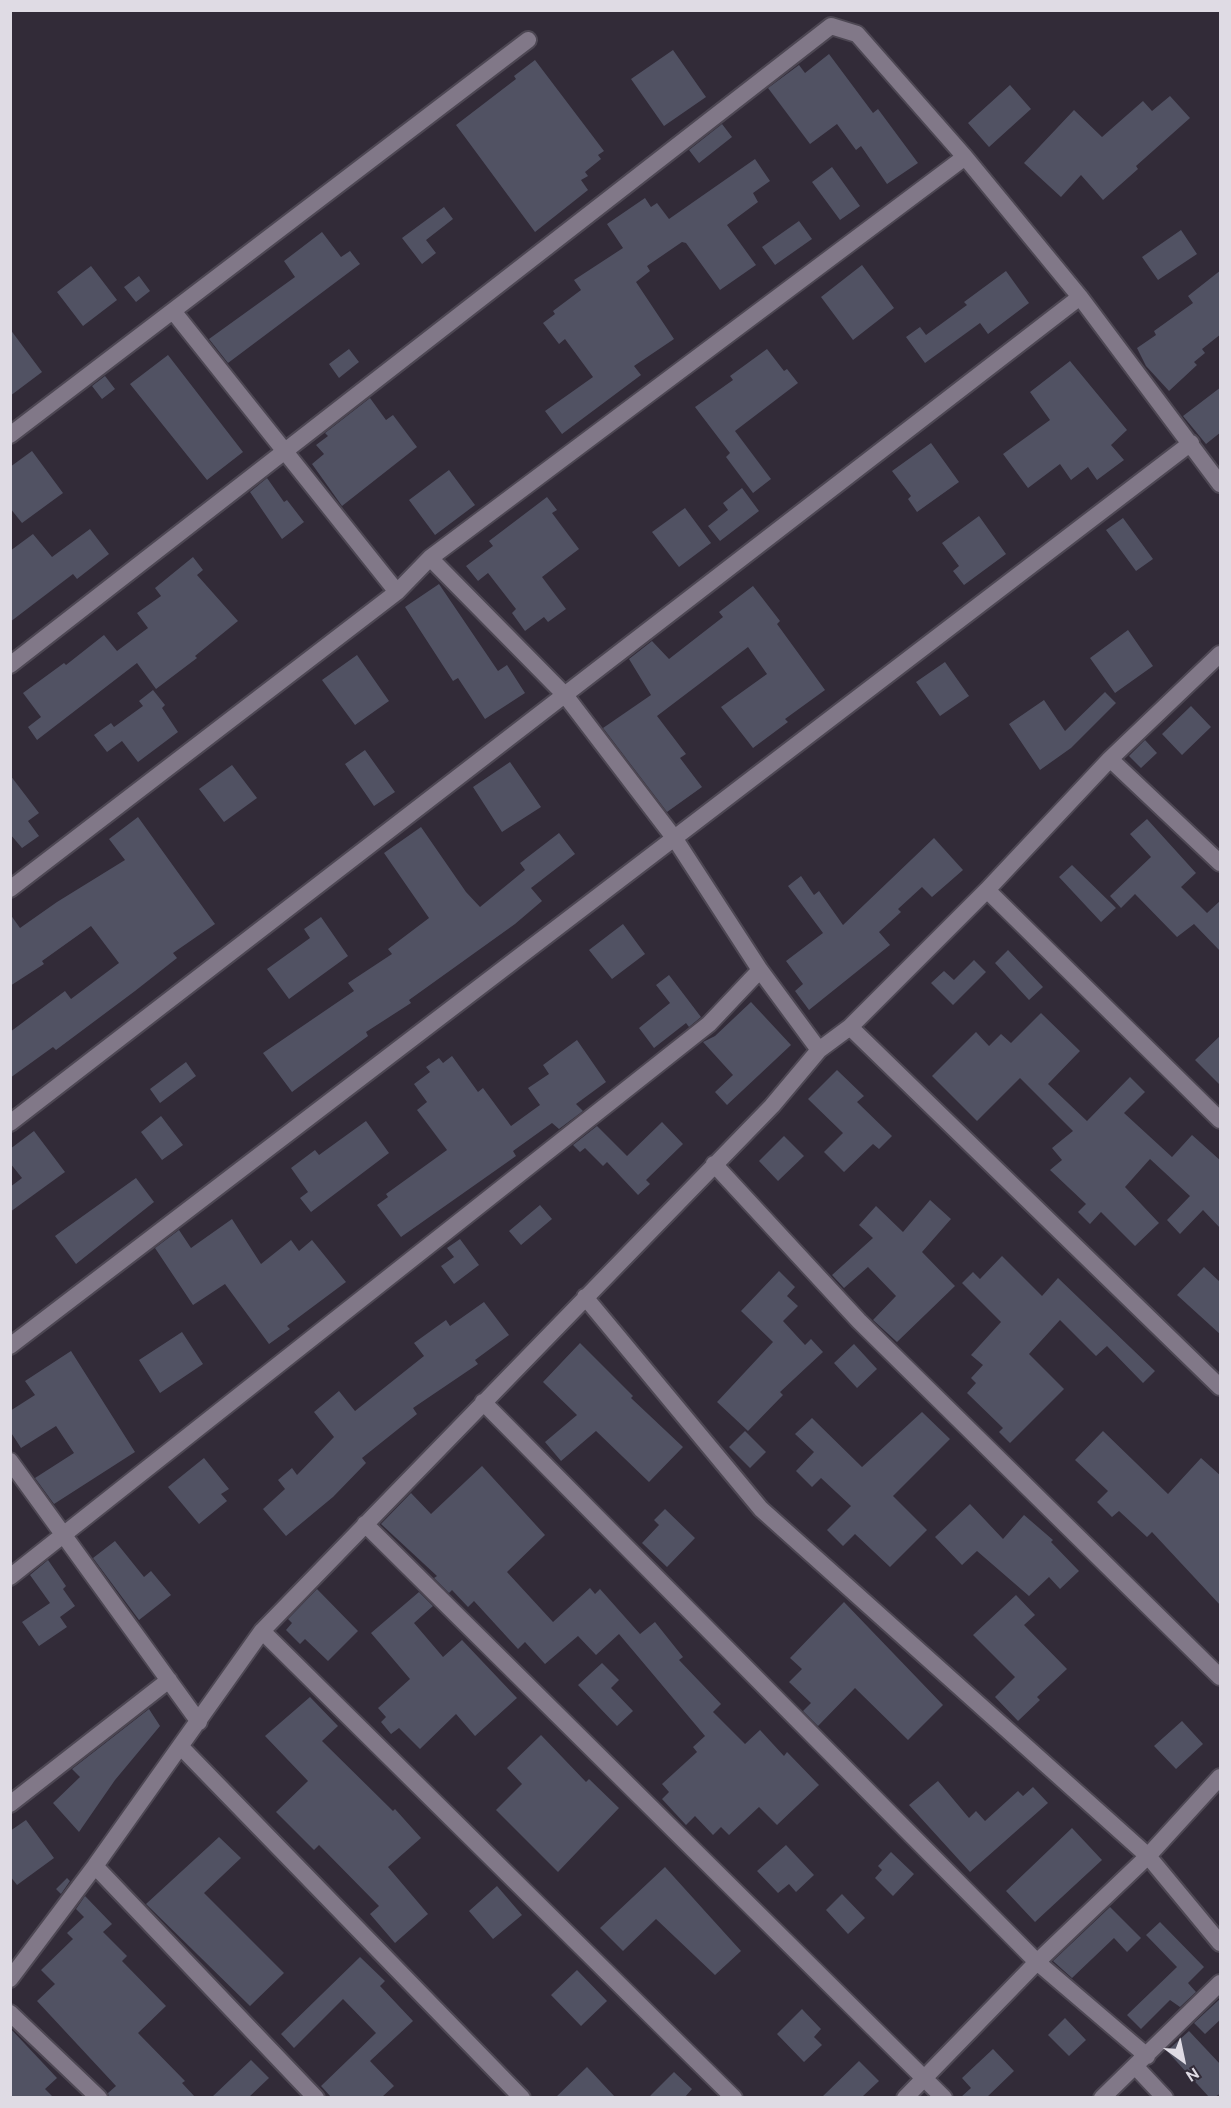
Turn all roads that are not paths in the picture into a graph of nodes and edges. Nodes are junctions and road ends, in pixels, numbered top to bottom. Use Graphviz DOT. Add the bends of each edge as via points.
graph roads {
  1 [pos="528,40"];
  2 [pos="965,157"];
  3 [pos="1080,297"];
  4 [pos="173,311"];
  5 [pos="10,435"];
  6 [pos="1191,443"];
  7 [pos="285,452"];
  8 [pos="1221,484"];
  9 [pos="430,558"];
  10 [pos="397,592"];
  11 [pos="1221,654"];
  12 [pos="10,665"];
  13 [pos="565,695"];
  14 [pos="1110,759"];
  15 [pos="675,839"];
  16 [pos="1221,863"];
  17 [pos="10,889"];
  18 [pos="987,890"];
  19 [pos="760,970"];
  20 [pos="850,1027"];
  21 [pos="819,1050"];
  22 [pos="1221,1120"];
  23 [pos="10,1124"];
  24 [pos="714,1164"];
  25 [pos="585,1297"];
  26 [pos="10,1346"];
  27 [pos="1221,1387"];
  28 [pos="483,1402"];
  29 [pos="10,1461"];
  30 [pos="365,1524"];
  31 [pos="63,1536"];
  32 [pos="10,1577"];
  33 [pos="262,1631"];
  34 [pos="1221,1677"];
  35 [pos="170,1680"];
  36 [pos="199,1722"];
  37 [pos="181,1747"];
  38 [pos="1221,1777"];
  39 [pos="10,1804"];
  40 [pos="1148,1856"];
  41 [pos="95,1866"];
  42 [pos="1221,1942"];
  43 [pos="1037,1962"];
  44 [pos="10,1979"];
  45 [pos="1221,1983"];
  46 [pos="10,2013"];
  47 [pos="1141,2061"];
  48 [pos="924,2077"];
  49 [pos="99,2097"];
  50 [pos="316,2097"];
  51 [pos="522,2097"];
  52 [pos="734,2097"];
  53 [pos="905,2097"];
  54 [pos="944,2097"];
  55 [pos="1102,2097"];
  56 [pos="1165,2097"];
  1 -- 4 [label="street"];
  2 -- 3 [label="street"];
  2 -- 7 [label="street" via="857,34 831,27"];
  2 -- 9 [label="street"];
  3 -- 6 [label="street" via="1167,417"];
  3 -- 13 [label="street"];
  4 -- 5 [label="street"];
  4 -- 7 [label="street"];
  6 -- 8 [label="street"];
  6 -- 15 [label="street"];
  7 -- 10 [label="street"];
  7 -- 12 [label="street"];
  9 -- 10 [label="street"];
  9 -- 13 [label="street"];
  10 -- 17 [label="street"];
  11 -- 14 [label="street"];
  13 -- 15 [label="street"];
  13 -- 23 [label="street"];
  14 -- 16 [label="street"];
  14 -- 18 [label="street"];
  15 -- 19 [label="street"];
  15 -- 26 [label="street"];
  18 -- 20 [label="street"];
  18 -- 22 [label="street"];
  19 -- 21 [label="street"];
  19 -- 31 [label="street" via="709,1024"];
  20 -- 21 [label="street"];
  20 -- 27 [label="street"];
  21 -- 24 [label="street" via="772,1106"];
  24 -- 25 [label="street"];
  24 -- 34 [label="street" via="859,1321"];
  25 -- 28 [label="street"];
  25 -- 40 [label="street" via="761,1509"];
  28 -- 30 [label="street"];
  28 -- 43 [label="street"];
  29 -- 31 [label="street"];
  30 -- 33 [label="street"];
  30 -- 48 [label="street"];
  31 -- 32 [label="street"];
  31 -- 35 [label="street"];
  33 -- 36 [label="street"];
  33 -- 52 [label="street"];
  35 -- 36 [label="street"];
  35 -- 39 [label="street"];
  36 -- 37 [label="street"];
  37 -- 41 [label="street"];
  37 -- 51 [label="street"];
  38 -- 40 [label="street"];
  40 -- 42 [label="street"];
  40 -- 43 [label="street"];
  41 -- 44 [label="street"];
  41 -- 50 [label="street"];
  43 -- 47 [label="street"];
  43 -- 48 [label="street"];
  45 -- 47 [label="street"];
  46 -- 49 [label="street"];
  47 -- 55 [label="street"];
  47 -- 56 [label="street"];
  48 -- 53 [label="street"];
  48 -- 54 [label="street"];
}
